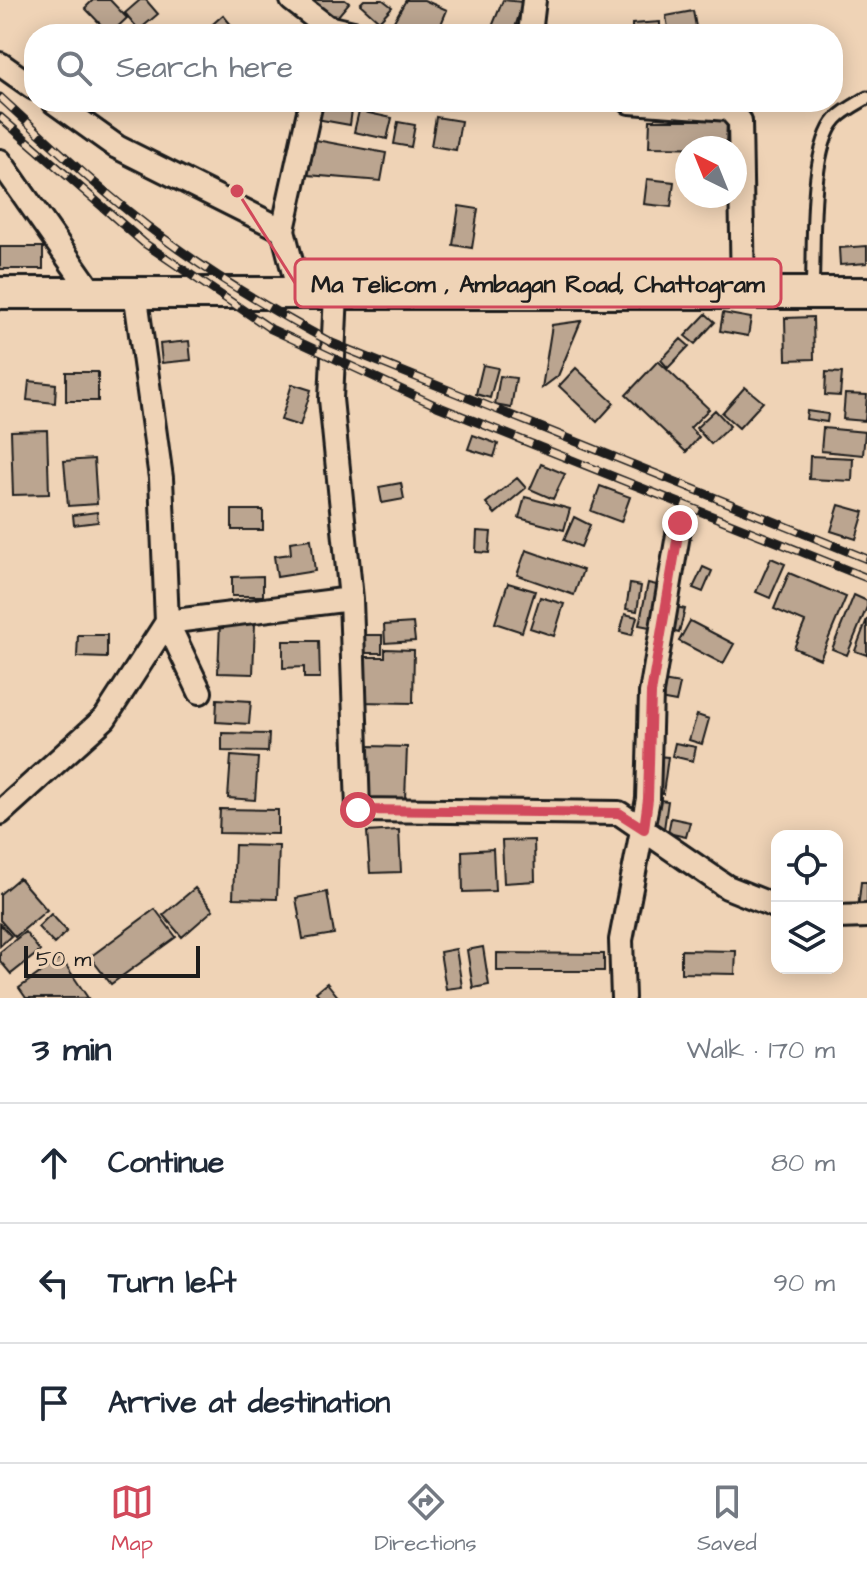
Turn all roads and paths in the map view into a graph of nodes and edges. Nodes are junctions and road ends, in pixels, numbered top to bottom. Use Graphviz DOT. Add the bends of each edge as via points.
graph roads {
  1 [pos="292,0"];
  2 [pos="534,0"];
  3 [pos="319,24"];
  4 [pos="531,24"];
  5 [pos="0,64"];
  6 [pos="24,81"];
  7 [pos="867,98"];
  8 [pos="68,112"];
  9 [pos="309,112"];
  10 [pos="732,112"];
  11 [pos="0,161"];
  12 [pos="283,230"];
  13 [pos="91,291"];
  14 [pos="135,291"];
  15 [pos="743,292"];
  16 [pos="0,293"];
  17 [pos="299,293"];
  18 [pos="336,293"];
  19 [pos="812,293"];
  20 [pos="867,293"];
  21 [pos="680,523"];
  22 [pos="351,599"];
  23 [pos="167,622"];
  24 [pos="200,692"];
  25 [pos="0,813"];
  26 [pos="644,829"];
  27 [pos="771,905"];
  28 [pos="867,916"];
  29 [pos="843,917"];
  30 [pos="623,998"];
  1 -- 3 [label="street"];
  2 -- 4 [label="street"];
  5 -- 6 [label="street"];
  7 -- 19 [label="lane" via="837,117 828,131 820,162"];
  8 -- 12 [label="street" via="117,147"];
  9 -- 12 [label="street"];
  10 -- 15 [label="street" via="740,121"];
  11 -- 13 [label="street"];
  12 -- 17 [label="street"];
  13 -- 14 [label="main road"];
  13 -- 16 [label="main road"];
  14 -- 17 [label="main road"];
  14 -- 23 [label="street" via="161,478"];
  15 -- 18 [label="main road"];
  15 -- 19 [label="main road"];
  17 -- 18 [label="main road"];
  18 -- 22 [label="street" via="331,399"];
  19 -- 20 [label="main road"];
  21 -- 26 [label="street" via="651,693"];
  22 -- 23 [label="street"];
  22 -- 26 [label="street" via="358,810 619,813"];
  23 -- 24 [label="street"];
  23 -- 25 [label="street" via="105,718"];
  26 -- 27 [label="street" via="727,887"];
  26 -- 30 [label="street" via="621,940"];
  28 -- 29 [label="street"];
}
